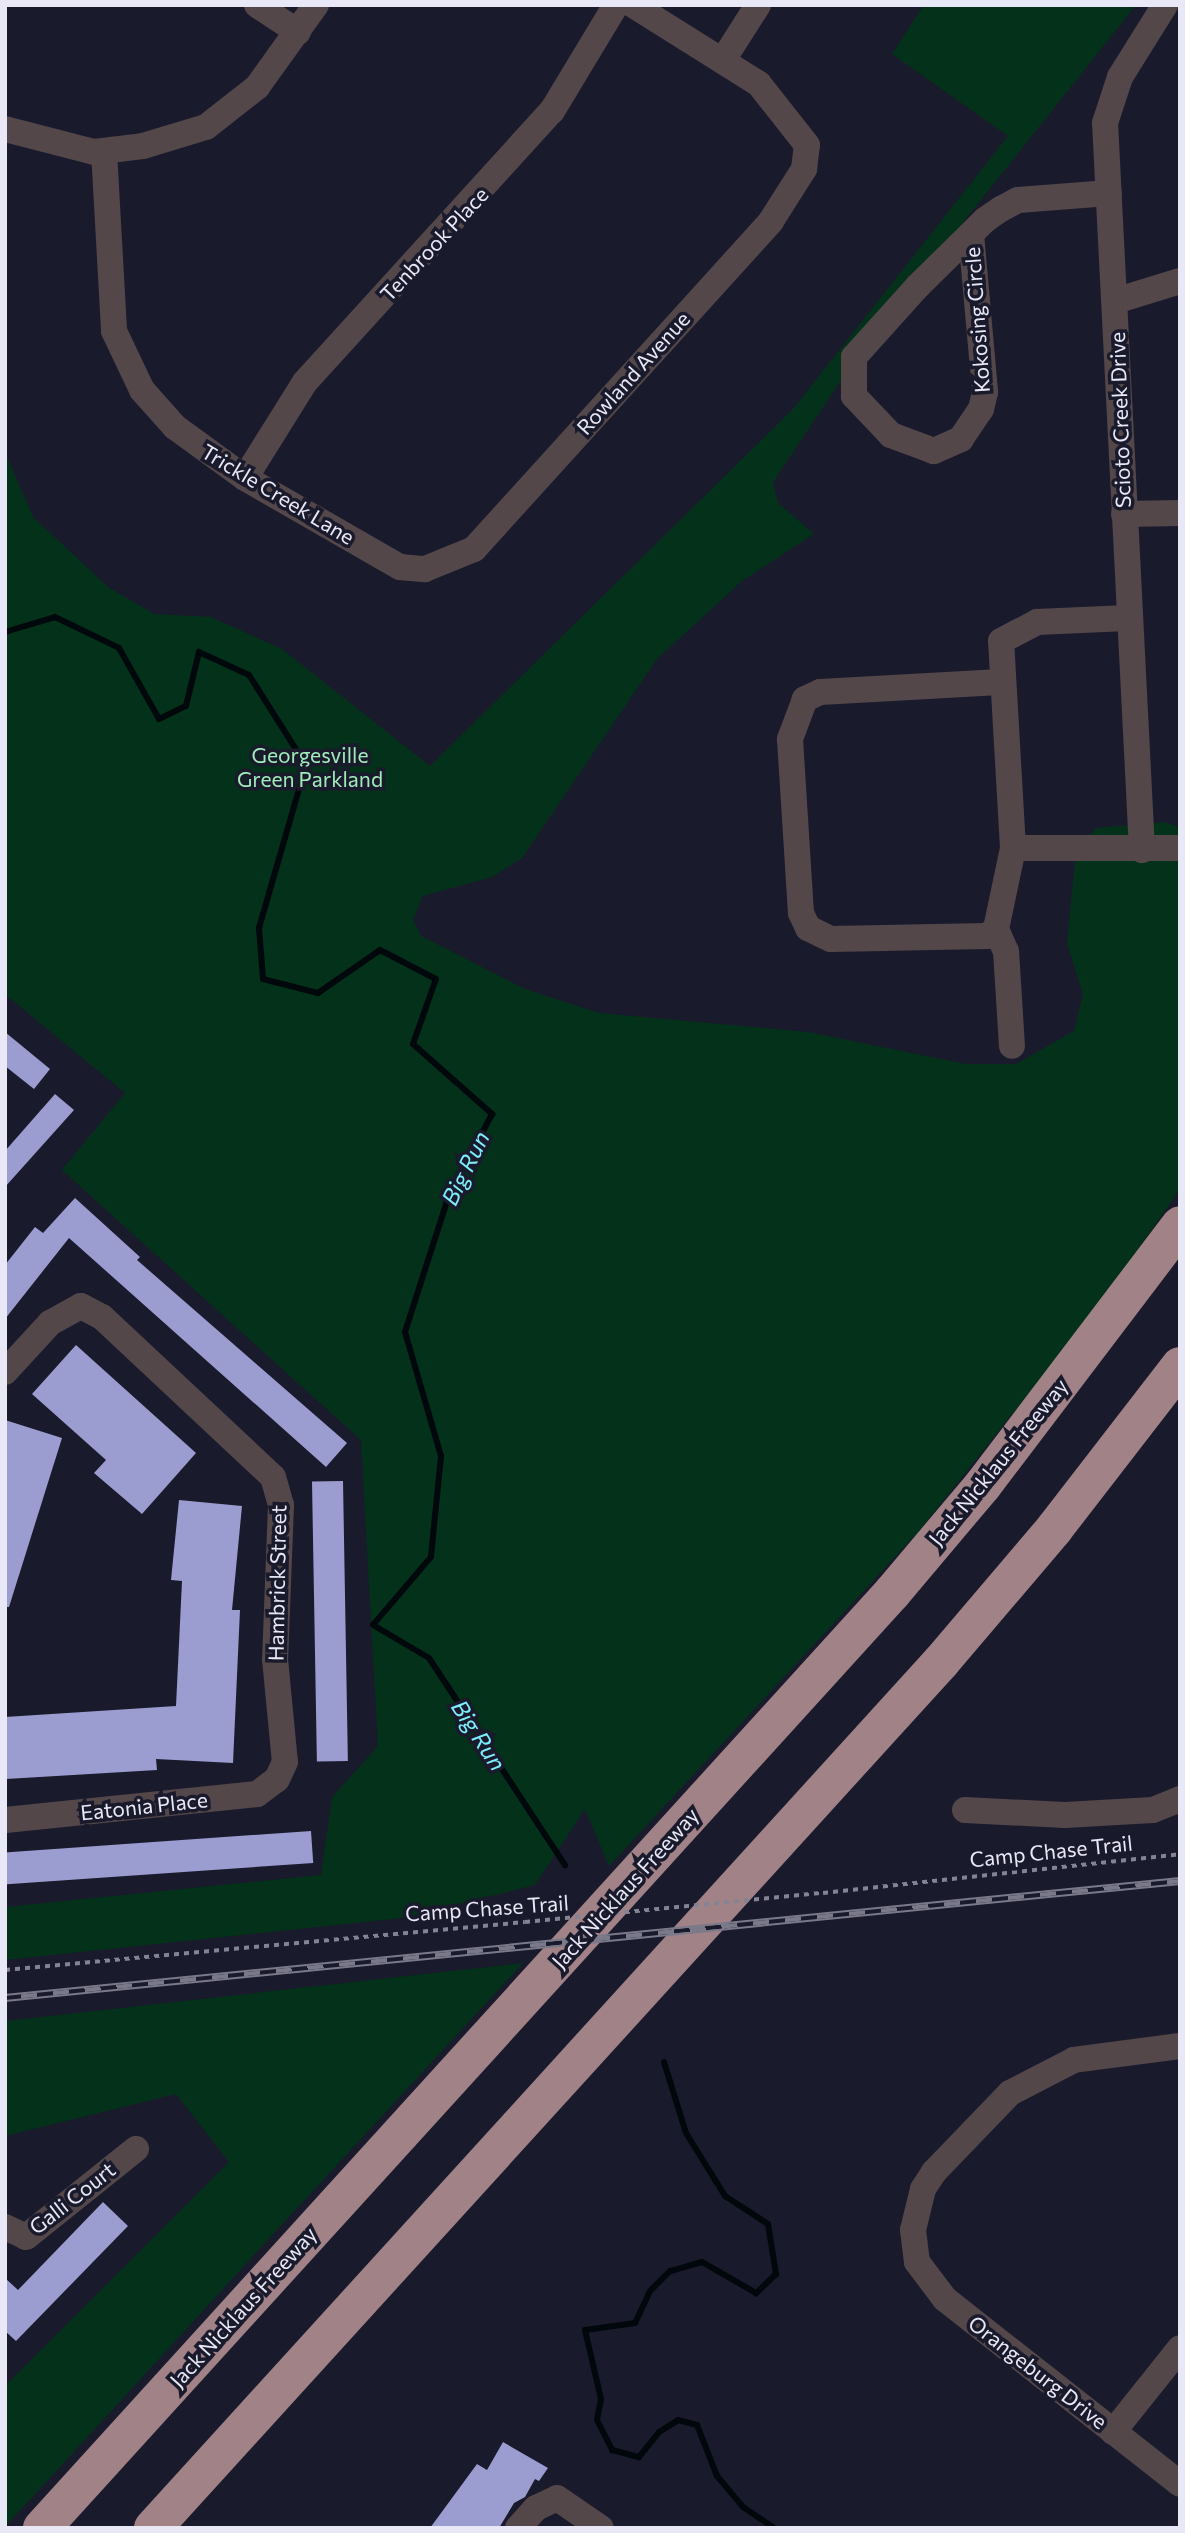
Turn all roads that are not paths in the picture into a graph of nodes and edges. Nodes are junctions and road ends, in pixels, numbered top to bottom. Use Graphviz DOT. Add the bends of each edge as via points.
graph roads {
  1 [pos="257,5"];
  2 [pos="316,5"];
  3 [pos="616,5"];
  4 [pos="633,5"];
  5 [pos="758,5"];
  6 [pos="1165,5"];
  7 [pos="298,32"];
  8 [pos="723,60"];
  9 [pos="5,129"];
  10 [pos="104,151"];
  11 [pos="1109,193"];
  12 [pos="971,234"];
  13 [pos="1180,281"];
  14 [pos="1115,301"];
  15 [pos="245,478"];
  16 [pos="1180,513"];
  17 [pos="1124,514"];
  18 [pos="425,569"];
  19 [pos="1127,618"];
  20 [pos="1000,682"];
  21 [pos="1013,848"];
  22 [pos="1180,848"];
  23 [pos="1142,850"];
  24 [pos="996,929"];
  25 [pos="1013,1046"];
  26 [pos="1180,1225"];
  27 [pos="1180,1366"];
  28 [pos="5,1372"];
  29 [pos="277,1779"];
  30 [pos="1180,1800"];
  31 [pos="965,1810"];
  32 [pos="5,1820"];
  33 [pos="1180,2046"];
  34 [pos="136,2148"];
  35 [pos="5,2227"];
  36 [pos="1180,2348"];
  37 [pos="1114,2432"];
  38 [pos="1180,2484"];
  39 [pos="42,2528"];
  40 [pos="153,2528"];
  41 [pos="518,2528"];
  42 [pos="601,2528"];
  1 -- 7 [label="street"];
  2 -- 7 [label="street"];
  3 -- 15 [label="street, Tenbrook Place" via="552,111 305,382"];
  4 -- 8 [label="street"];
  5 -- 8 [label="street"];
  6 -- 11 [label="street, Scioto Creek Drive" via="1110,99 1105,123"];
  7 -- 10 [label="street" via="257,87 206,127"];
  8 -- 18 [label="street, Rowland Avenue" via="759,84 807,145 796,187 771,221 474,549"];
  9 -- 10 [label="street" via="69,149"];
  10 -- 15 [label="street, Trickle Creek Lane" via="114,331 158,410"];
  11 -- 12 [label="street, Kokosing Circle" via="1018,200"];
  11 -- 14 [label="street, Scioto Creek Drive"];
  12 -- 12 [label="street, Kokosing Circle" via="854,357 850,373 854,397 891,435 934,451 961,439 981,409 985,391"];
  13 -- 14 [label="street"];
  14 -- 17 [label="street, Scioto Creek Drive"];
  15 -- 18 [label="street, Trickle Creek Lane" via="400,567"];
  16 -- 17 [label="street"];
  17 -- 19 [label="street, Scioto Creek Drive"];
  19 -- 20 [label="street" via="1037,622 1018,628 1001,641"];
  19 -- 23 [label="street, Scioto Creek Drive"];
  20 -- 21 [label="street"];
  20 -- 24 [label="street" via="820,692 805,699 790,739 802,912 808,928 831,939 987,936"];
  21 -- 23 [label="street"];
  21 -- 24 [label="street"];
  22 -- 23 [label="street"];
  24 -- 25 [label="street" via="1006,951"];
  26 -- 39 [label="highway, Jack Nicklaus Freeway" via="983,1485 892,1593"];
  27 -- 40 [label="highway" via="1054,1529 941,1662"];
  28 -- 29 [label="street, Hambrick Street" via="50,1323 81,1306 102,1317 273,1477 281,1505 275,1659 285,1762"];
  29 -- 32 [label="street, Eatonia Place" via="257,1794"];
  30 -- 31 [label="street" via="1153,1810 1065,1815"];
  33 -- 37 [label="street, Orangeburg Drive" via="1074,2060 1010,2093 923,2189 914,2248 925,2276 945,2299"];
  34 -- 35 [label="street, Galli Court" via="26,2237"];
  36 -- 37 [label="street"];
  37 -- 38 [label="street, Orangeburg Drive"];
  41 -- 42 [label="street" via="536,2508 557,2498"];
}
